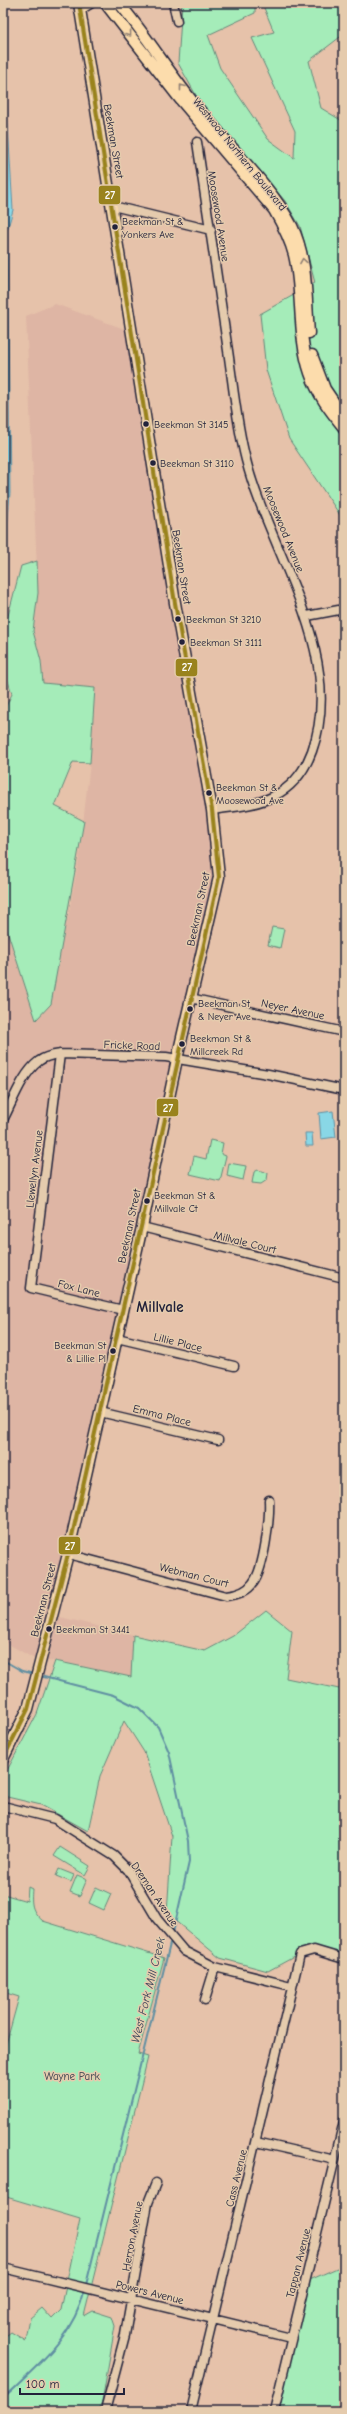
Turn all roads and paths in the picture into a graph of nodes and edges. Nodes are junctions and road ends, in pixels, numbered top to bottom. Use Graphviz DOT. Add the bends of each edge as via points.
graph roads {
  1 [pos="90,3"];
  2 [pos="105,3"];
  3 [pos="119,3"];
  4 [pos="173,3"];
  5 [pos="79,6"];
  6 [pos="176,21"];
  7 [pos="197,142"];
  8 [pos="113,206"];
  9 [pos="210,230"];
  10 [pos="344,417"];
  11 [pos="344,428"];
  12 [pos="344,608"];
  13 [pos="307,616"];
  14 [pos="212,810"];
  15 [pos="190,998"];
  16 [pos="344,1032"];
  17 [pos="60,1054"];
  18 [pos="177,1059"];
  19 [pos="344,1090"];
  20 [pos="3,1120"];
  21 [pos="142,1227"];
  22 [pos="344,1278"];
  23 [pos="30,1288"];
  24 [pos="123,1310"];
  25 [pos="117,1338"];
  26 [pos="234,1366"];
  27 [pos="100,1412"];
  28 [pos="218,1440"];
  29 [pos="269,1500"];
  30 [pos="68,1554"];
  31 [pos="3,1759"];
  32 [pos="3,1806"];
  33 [pos="344,1959"];
  34 [pos="215,1967"];
  35 [pos="291,1986"];
  36 [pos="205,2000"];
  37 [pos="344,2121"];
  38 [pos="256,2142"];
  39 [pos="334,2160"];
  40 [pos="156,2183"];
  41 [pos="3,2268"];
  42 [pos="131,2298"];
  43 [pos="213,2318"];
  44 [pos="291,2338"];
  45 [pos="106,2411"];
  46 [pos="191,2411"];
  47 [pos="274,2411"];
  1 -- 5 [label="main road"];
  2 -- 11 [label="main road, Westwood Northern Boulevard, one-way" via="179,98 274,210 294,255 304,348 310,373 322,398"];
  10 -- 3 [label="main road, Westwood Northern Boulevard, one-way" via="325,389 312,357 304,268 292,225 270,194 192,102"];
  4 -- 6 [label="street"];
  5 -- 8 [label="main road, Beekman Street"];
  7 -- 9 [label="street, Moosewood Avenue"];
  8 -- 9 [label="street"];
  8 -- 14 [label="main road, Beekman Street" via="176,603"];
  9 -- 13 [label="street, Moosewood Avenue" via="246,459 264,516"];
  12 -- 13 [label="street"];
  13 -- 14 [label="street, Moosewood Avenue" via="324,698 320,728 308,761 291,784 275,796"];
  14 -- 15 [label="main road, Beekman Street" via="219,877"];
  15 -- 16 [label="street, Neyer Avenue"];
  15 -- 18 [label="main road, Beekman Street"];
  17 -- 18 [label="street, Fricke Road"];
  17 -- 20 [label="street, Fricke Road" via="39,1061 29,1072"];
  17 -- 23 [label="street, Llewellyn Avenue"];
  18 -- 19 [label="street, Fricke Road"];
  18 -- 21 [label="main road, Beekman Street"];
  21 -- 22 [label="street, Millvale Court"];
  21 -- 24 [label="main road, Beekman Street"];
  23 -- 24 [label="street, Fox Lane"];
  24 -- 25 [label="main road, Beekman Street"];
  25 -- 26 [label="street, Lillie Place"];
  25 -- 27 [label="main road, Beekman Street"];
  27 -- 28 [label="street, Emma Place"];
  27 -- 30 [label="main road, Beekman Street"];
  29 -- 30 [label="street, Webman Court" via="270,1518 257,1576 250,1587 239,1594 226,1596"];
  30 -- 31 [label="main road, Beekman Street" via="33,1690 24,1718"];
  32 -- 34 [label="street, Dreman Avenue" via="55,1819 114,1856 128,1870 157,1919 180,1947"];
  33 -- 35 [label="street, Cass Avenue" via="314,1950 300,1954"];
  34 -- 35 [label="street, Dreman Avenue"];
  34 -- 36 [label="street"];
  35 -- 38 [label="street, Cass Avenue"];
  37 -- 39 [label="street, Tappan Avenue"];
  38 -- 39 [label="street"];
  38 -- 43 [label="street, Cass Avenue"];
  39 -- 44 [label="street, Tappan Avenue"];
  40 -- 42 [label="street, Herron Avenue" via="148,2203"];
  41 -- 42 [label="street, Powers Avenue"];
  42 -- 43 [label="street, Powers Avenue"];
  42 -- 45 [label="street, Herron Avenue" via="125,2335"];
  43 -- 44 [label="street, Powers Avenue"];
  43 -- 46 [label="street, Cass Avenue"];
  44 -- 47 [label="street, Tappan Avenue"];
}
